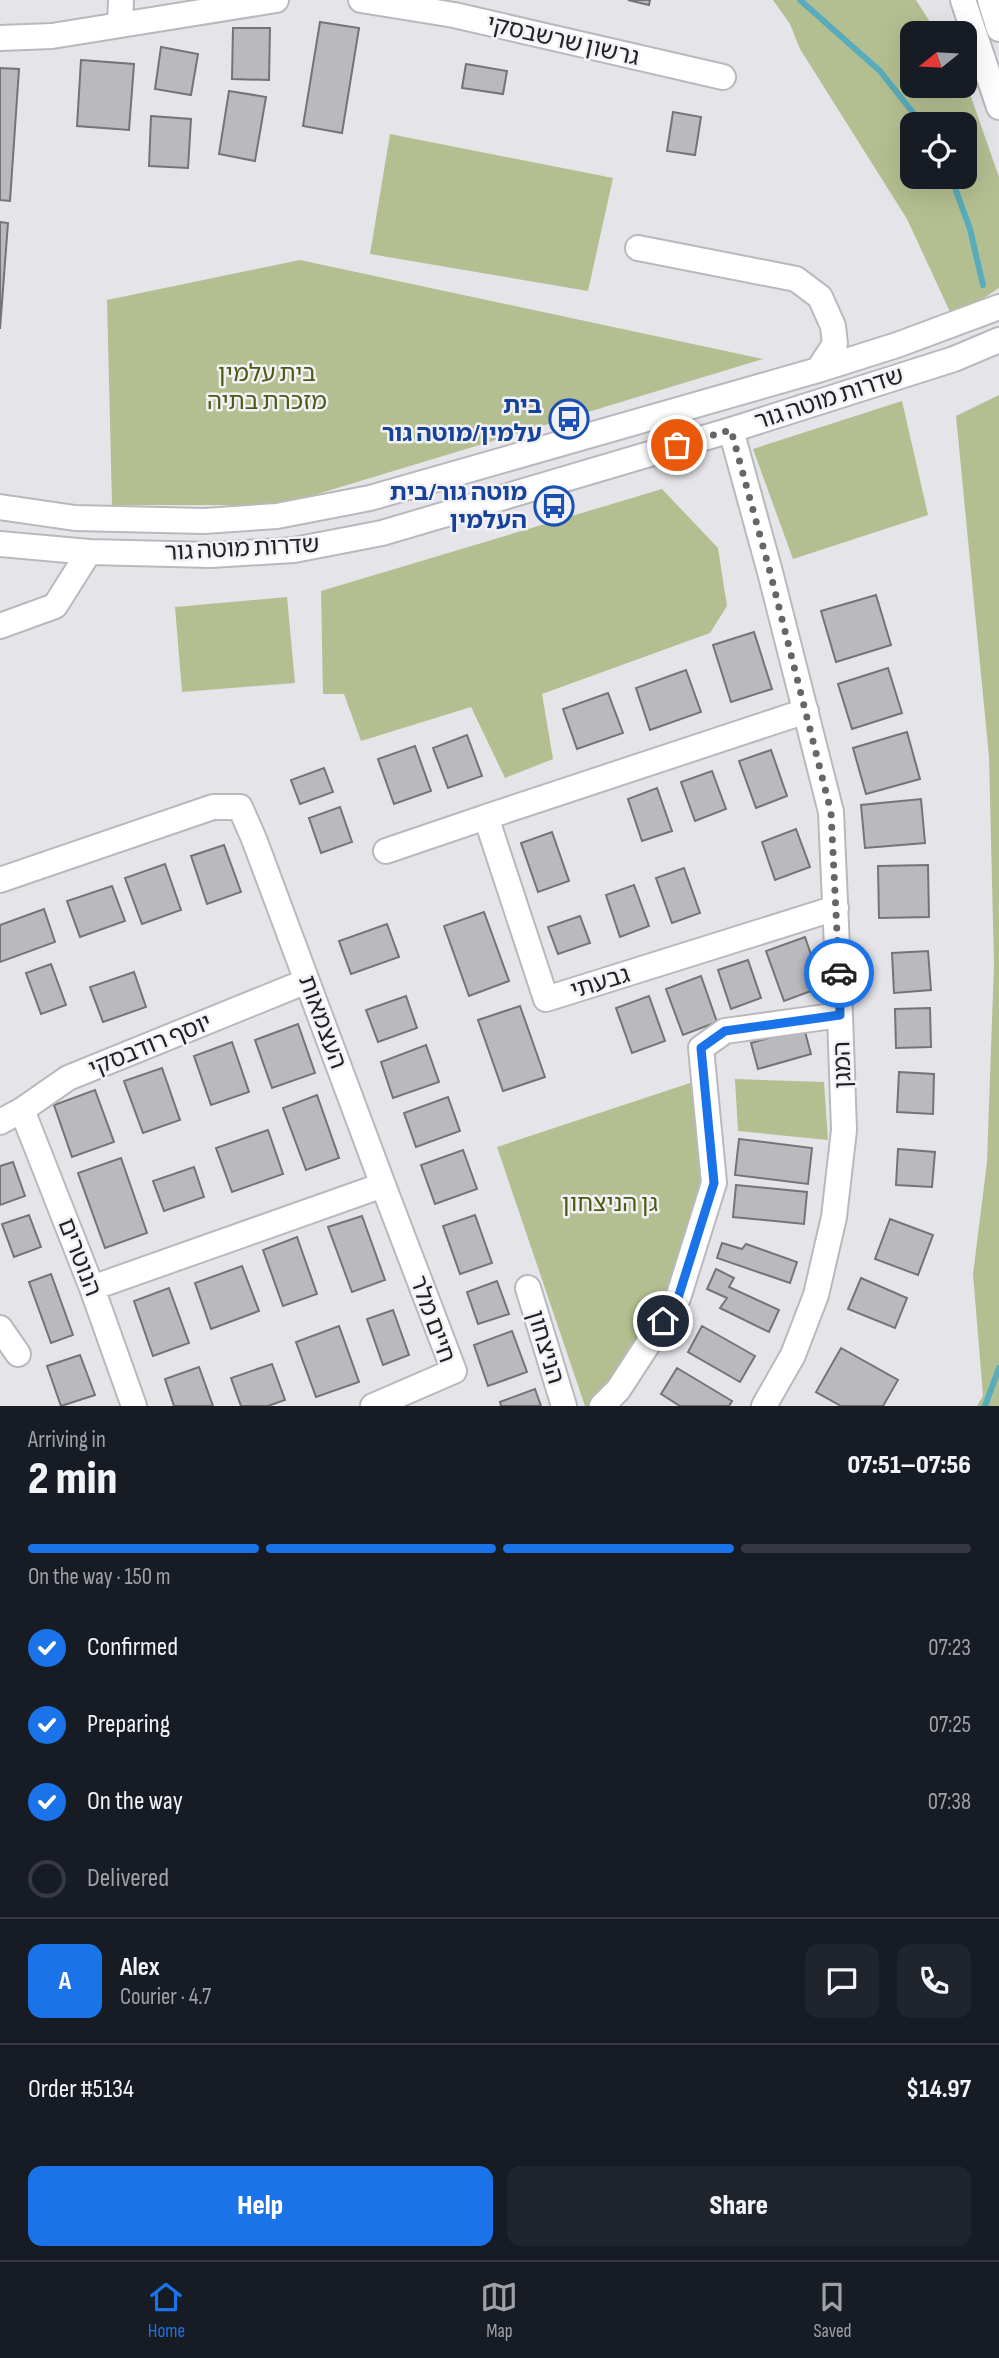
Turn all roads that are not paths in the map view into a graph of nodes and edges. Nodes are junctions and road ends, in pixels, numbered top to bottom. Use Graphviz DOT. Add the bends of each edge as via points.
graph roads {
  1 [pos="121,0"];
  2 [pos="276,0"];
  3 [pos="361,0"];
  4 [pos="963,0"];
  5 [pos="990,0"];
  6 [pos="454,8"];
  7 [pos="120,25"];
  8 [pos="999,29"];
  9 [pos="0,38"];
  10 [pos="723,77"];
  11 [pos="999,107"];
  12 [pos="638,248"];
  13 [pos="999,307"];
  14 [pos="833,326"];
  15 [pos="999,340"];
  16 [pos="897,345"];
  17 [pos="818,370"];
  18 [pos="731,430"];
  19 [pos="0,507"];
  20 [pos="0,544"];
  21 [pos="89,552"];
  22 [pos="0,626"];
  23 [pos="806,711"];
  24 [pos="486,817"];
  25 [pos="386,851"];
  26 [pos="0,880"];
  27 [pos="836,908"];
  28 [pos="307,981"];
  29 [pos="840,1015"];
  30 [pos="22,1110"];
  31 [pos="0,1122"];
  32 [pos="383,1185"];
  33 [pos="92,1288"];
  34 [pos="528,1288"];
  35 [pos="0,1328"];
  36 [pos="18,1354"];
  37 [pos="134,1406"];
  38 [pos="373,1406"];
  39 [pos="564,1406"];
  40 [pos="602,1406"];
  41 [pos="764,1406"];
  1 -- 7 [label="street"];
  2 -- 7 [label="street"];
  3 -- 6 [label="street, גרשון שרשבסקי"];
  4 -- 11 [label="street"];
  5 -- 8 [label="street"];
  6 -- 10 [label="street, גרשון שרשבסקי"];
  7 -- 9 [label="street" via="52,36"];
  12 -- 14 [label="street" via="796,279 820,297"];
  13 -- 16 [label="street, שדרות מוטה גור"];
  14 -- 16 [label="street" via="858,343"];
  14 -- 17 [label="street" via="835,344"];
  15 -- 18 [label="street, שדרות מוטה גור" via="954,359"];
  16 -- 17 [label="street, שדרות מוטה גור"];
  17 -- 19 [label="street, שדרות מוטה גור" via="370,498 277,516 204,521 75,518"];
  18 -- 21 [label="street, שדרות מוטה גור" via="382,533 294,550 211,555"];
  18 -- 23 [label="street, המגן"];
  20 -- 21 [label="street, שדרות מוטה גור"];
  21 -- 22 [label="street" via="55,606"];
  23 -- 24 [label="street"];
  23 -- 27 [label="street, המגן" via="831,812"];
  24 -- 25 [label="street"];
  24 -- 27 [label="street, גבעתי" via="546,999"];
  26 -- 28 [label="street, העצמאות" via="213,807 240,807"];
  27 -- 29 [label="street, המגן"];
  28 -- 30 [label="street, יוסף רודבסקי" via="68,1079"];
  28 -- 32 [label="street, העצמאות"];
  29 -- 40 [label="street" via="725,1031 701,1048 714,1183 678,1298 618,1390"];
  29 -- 41 [label="street, המגן" via="844,1130 834,1217 816,1295 793,1355"];
  30 -- 31 [label="street, יוסף רודבסקי"];
  30 -- 33 [label="street, הנוטרים"];
  32 -- 33 [label="street"];
  32 -- 38 [label="street, חיים מלר" via="454,1371"];
  33 -- 37 [label="street, הנוטרים"];
  34 -- 39 [label="street, הניצחון"];
  35 -- 36 [label="street"];
}
